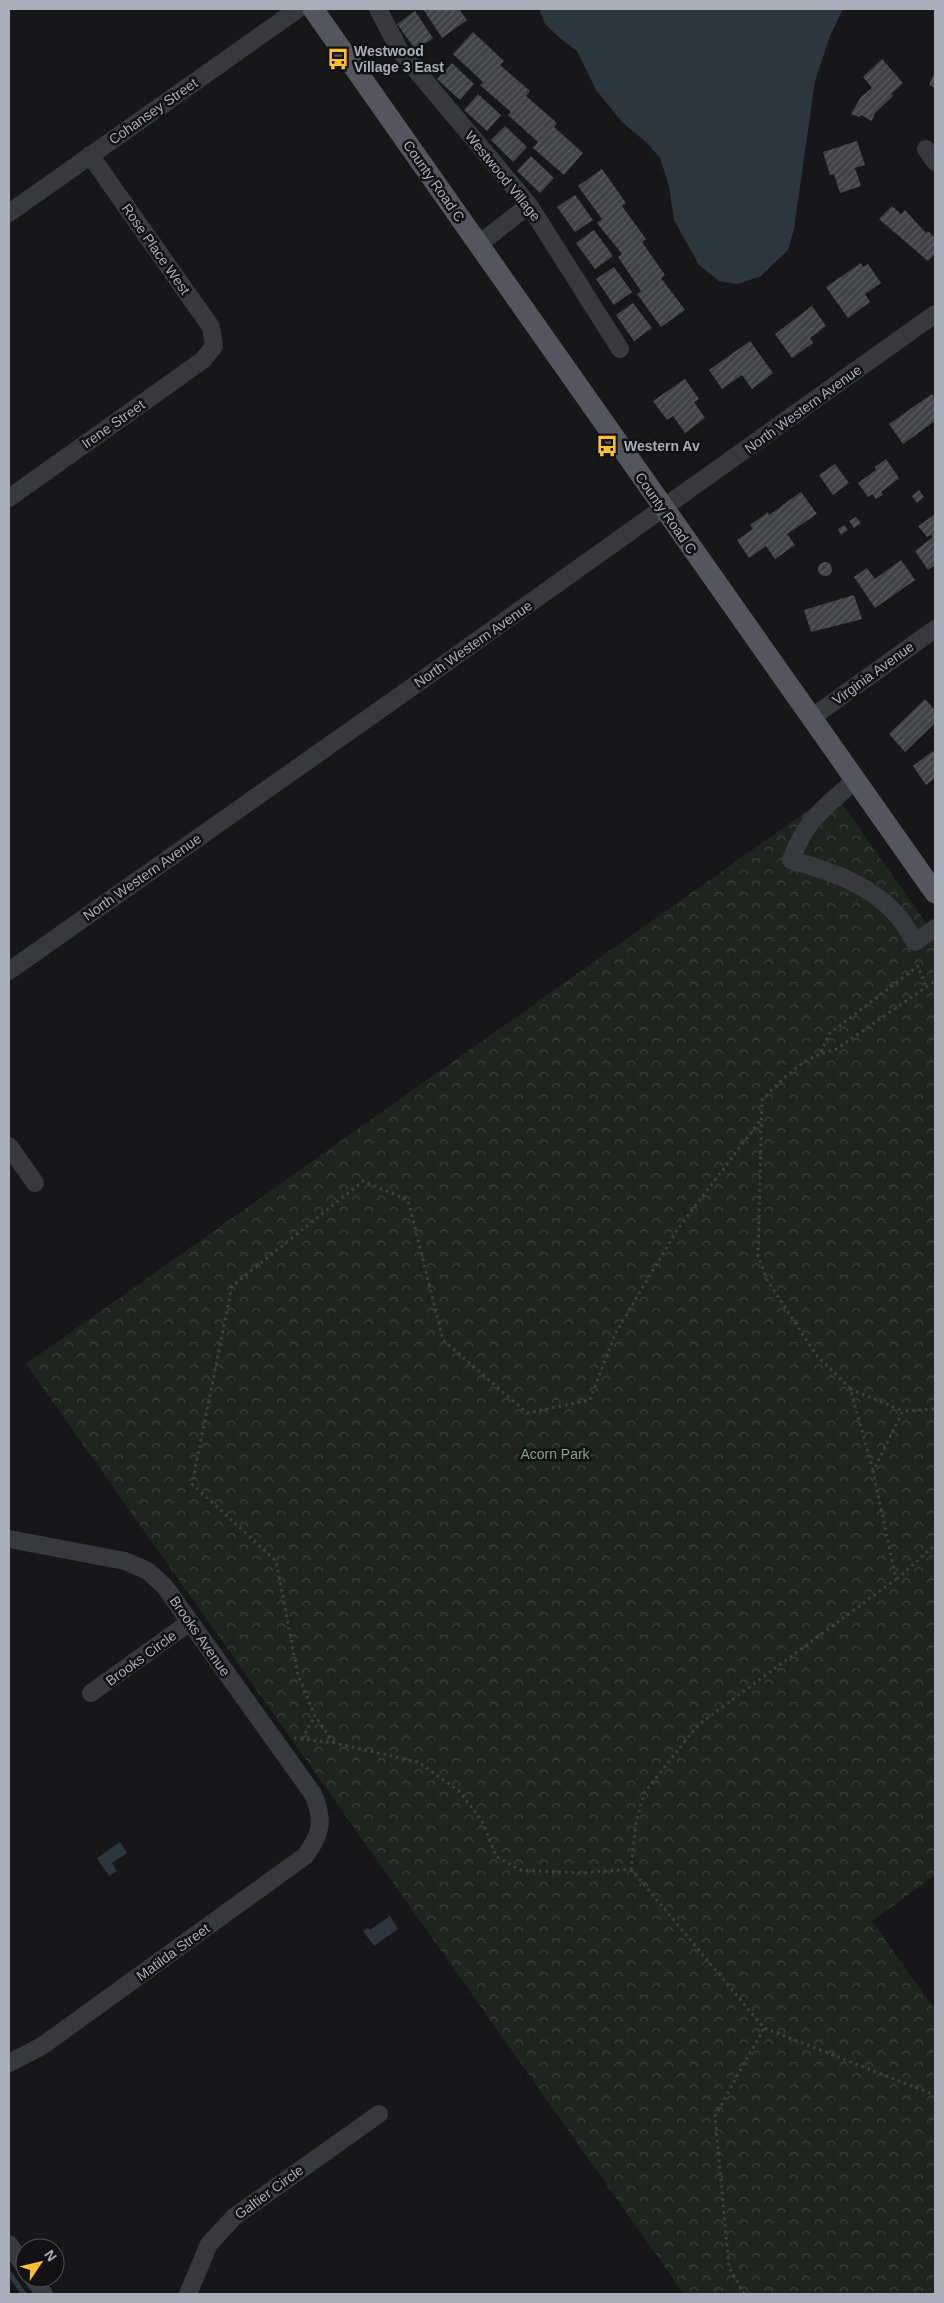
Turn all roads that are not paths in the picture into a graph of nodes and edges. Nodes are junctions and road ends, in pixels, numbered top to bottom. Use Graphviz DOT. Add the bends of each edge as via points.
graph roads {
  1 [pos="298,9"];
  2 [pos="313,9"];
  3 [pos="378,9"];
  4 [pos="90,155"];
  5 [pos="529,205"];
  6 [pos="9,213"];
  7 [pos="480,244"];
  8 [pos="935,314"];
  9 [pos="214,346"];
  10 [pos="620,349"];
  11 [pos="9,498"];
  12 [pos="663,509"];
  13 [pos="935,629"];
  14 [pos="811,718"];
  15 [pos="856,780"];
  16 [pos="935,893"];
  17 [pos="935,928"];
  18 [pos="9,971"];
  19 [pos="9,1146"];
  20 [pos="35,1183"];
  21 [pos="9,1539"];
  22 [pos="190,1622"];
  23 [pos="91,1693"];
  24 [pos="320,1825"];
  25 [pos="9,2063"];
  26 [pos="378,2114"];
  27 [pos="188,2294"];
  1 -- 4 [label="street, Cohansey Street"];
  2 -- 7 [label="main road, County Road C"];
  3 -- 5 [label="street, Westwood Village" via="400,51"];
  4 -- 6 [label="street, Cohansey Street"];
  4 -- 9 [label="street, Rose Place West" via="211,327"];
  5 -- 7 [label="street"];
  5 -- 10 [label="street, Westwood Village"];
  7 -- 12 [label="main road, County Road C"];
  8 -- 12 [label="street, North Western Avenue"];
  9 -- 11 [label="street, Irene Street" via="203,360"];
  12 -- 14 [label="main road, County Road C"];
  12 -- 18 [label="street, North Western Avenue"];
  13 -- 14 [label="street, Virginia Avenue"];
  14 -- 15 [label="main road, County Road C"];
  15 -- 16 [label="main road, County Road C"];
  15 -- 17 [label="street" via="822,808 805,828 791,860 831,871 857,884 898,916 915,942"];
  19 -- 20 [label="street"];
  21 -- 22 [label="street, Brooks Avenue" via="125,1561 148,1571 165,1587"];
  22 -- 23 [label="street, Brooks Circle"];
  22 -- 24 [label="street, Brooks Avenue" via="313,1794 319,1808"];
  24 -- 25 [label="street, Matilda Street" via="316,1842 305,1856 42,2046"];
  26 -- 27 [label="street, Galtier Circle" via="234,2217 209,2244"];
}
